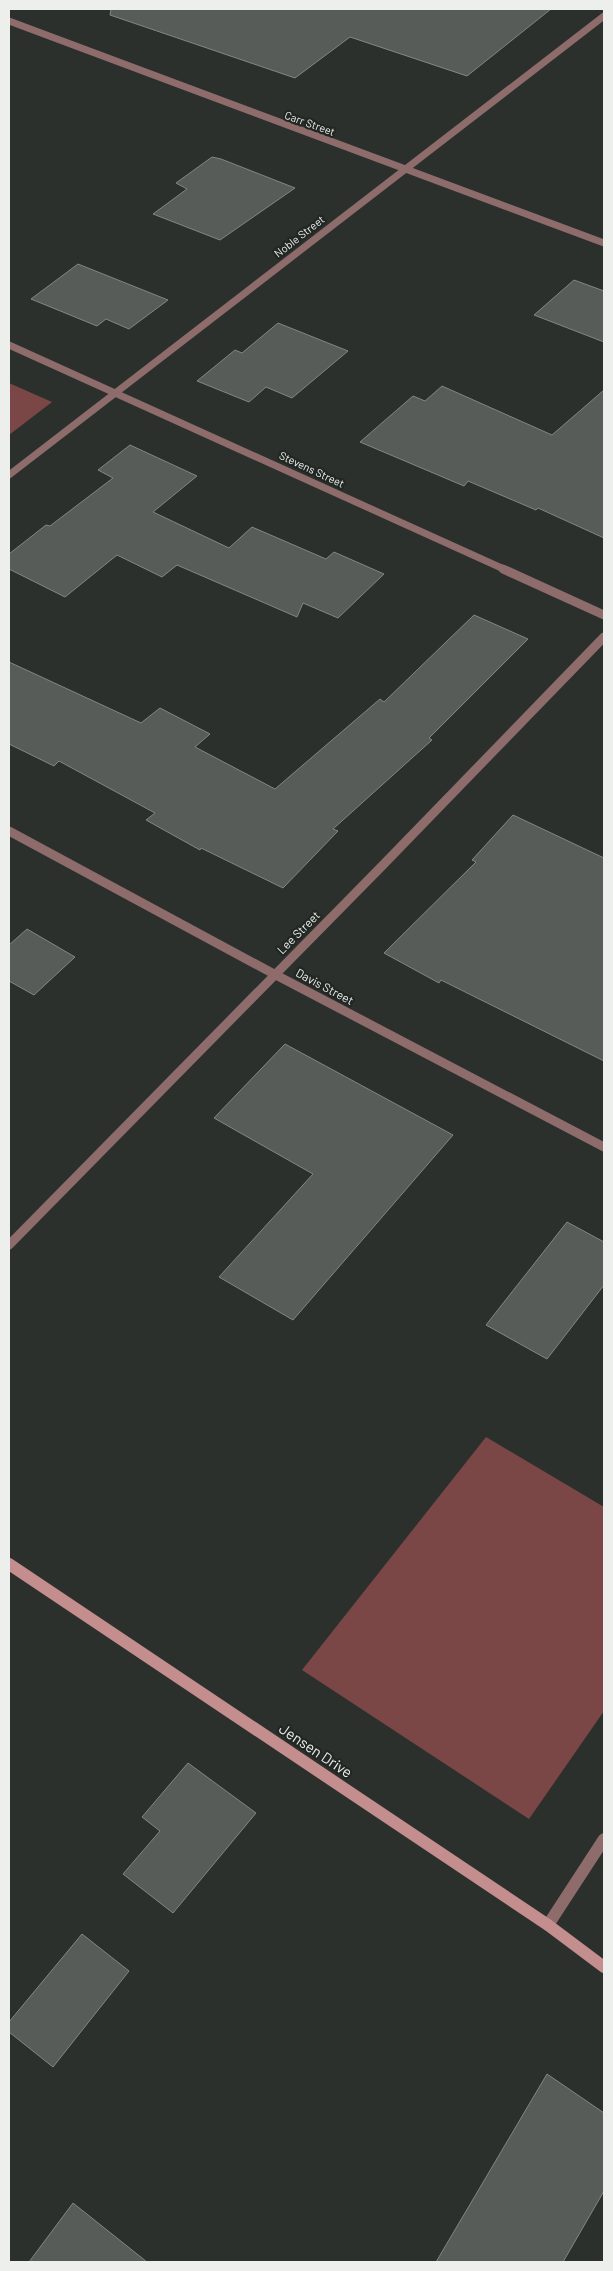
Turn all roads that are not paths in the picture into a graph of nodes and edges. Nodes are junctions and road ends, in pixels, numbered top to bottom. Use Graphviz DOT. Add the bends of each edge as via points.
graph roads {
  1 [pos="604,16"];
  2 [pos="9,21"];
  3 [pos="405,169"];
  4 [pos="604,243"];
  5 [pos="9,345"];
  6 [pos="116,392"];
  7 [pos="9,475"];
  8 [pos="604,615"];
  9 [pos="604,637"];
  10 [pos="9,831"];
  11 [pos="274,974"];
  12 [pos="604,1147"];
  13 [pos="9,1245"];
  14 [pos="9,1564"];
  15 [pos="604,1839"];
  16 [pos="548,1925"];
  17 [pos="604,1967"];
  1 -- 3 [label="street, Noble Street"];
  2 -- 3 [label="street, Carr Street"];
  3 -- 4 [label="street, Carr Street"];
  3 -- 6 [label="street, Noble Street"];
  5 -- 6 [label="street, Stevens Street"];
  6 -- 7 [label="street, Noble Street"];
  6 -- 8 [label="street, Stevens Street"];
  9 -- 11 [label="street, Lee Street" via="471,779"];
  10 -- 11 [label="street, Davis Street"];
  11 -- 12 [label="street, Davis Street"];
  11 -- 13 [label="street, Lee Street"];
  14 -- 16 [label="main road, Jensen Drive"];
  15 -- 16 [label="street"];
  16 -- 17 [label="main road, Jensen Drive"];
}
